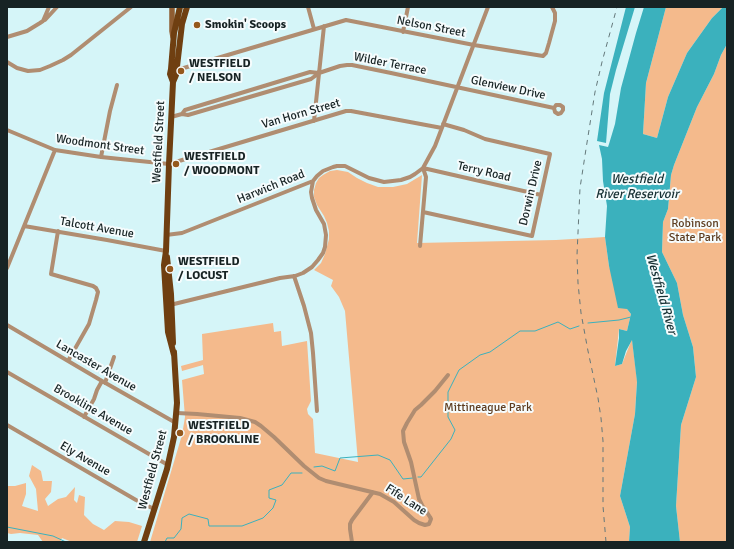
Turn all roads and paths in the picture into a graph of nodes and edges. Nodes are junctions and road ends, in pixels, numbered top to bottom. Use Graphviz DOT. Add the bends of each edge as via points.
graph roads {
  1 [pos="49,7"];
  2 [pos="58,7"];
  3 [pos="132,7"];
  4 [pos="172,7"];
  5 [pos="187,7"];
  6 [pos="308,7"];
  7 [pos="408,7"];
  8 [pos="488,7"];
  9 [pos="552,7"];
  10 [pos="179,9"];
  11 [pos="43,21"];
  12 [pos="324,26"];
  13 [pos="314,29"];
  14 [pos="403,32"];
  15 [pos="7,38"];
  16 [pos="173,42"];
  17 [pos="474,45"];
  18 [pos="7,62"];
  19 [pos="177,70"];
  20 [pos="319,73"];
  21 [pos="173,82"];
  22 [pos="117,85"];
  23 [pos="268,85"];
  24 [pos="457,88"];
  25 [pos="270,91"];
  26 [pos="225,98"];
  27 [pos="227,104"];
  28 [pos="554,108"];
  29 [pos="182,114"];
  30 [pos="171,117"];
  31 [pos="314,121"];
  32 [pos="443,126"];
  33 [pos="7,130"];
  34 [pos="55,150"];
  35 [pos="101,156"];
  36 [pos="169,164"];
  37 [pos="423,168"];
  38 [pos="313,181"];
  39 [pos="541,195"];
  40 [pos="423,212"];
  41 [pos="24,226"];
  42 [pos="58,231"];
  43 [pos="166,235"];
  44 [pos="420,246"];
  45 [pos="166,251"];
  46 [pos="7,268"];
  47 [pos="294,276"];
  48 [pos="169,305"];
  49 [pos="7,325"];
  50 [pos="114,357"];
  51 [pos="68,361"];
  52 [pos="7,372"];
  53 [pos="448,375"];
  54 [pos="103,382"];
  55 [pos="317,411"];
  56 [pos="177,413"];
  57 [pos="84,417"];
  58 [pos="176,423"];
  59 [pos="7,425"];
  60 [pos="168,465"];
  61 [pos="373,492"];
  62 [pos="154,509"];
  63 [pos="144,542"];
  64 [pos="352,542"];
  1 -- 11 [label="street"];
  2 -- 11 [label="street"];
  3 -- 18 [label="street" via="71,55 50,66 28,71"];
  4 -- 16 [label="main road"];
  5 -- 19 [label="main road, Westfield Street" via="181,32"];
  6 -- 13 [label="street"];
  7 -- 14 [label="street"];
  8 -- 17 [label="street, Harwich Road"];
  9 -- 17 [label="street, Nelson Street" via="555,21 543,56"];
  10 -- 16 [label="main road, Westfield Street"];
  11 -- 15 [label="street" via="27,31"];
  12 -- 13 [label="street, Nelson Street"];
  12 -- 14 [label="street, Nelson Street" via="346,20"];
  12 -- 20 [label="street"];
  13 -- 19 [label="street, Nelson Street"];
  14 -- 17 [label="street, Nelson Street"];
  16 -- 21 [label="main road, Westfield Street" via="170,74"];
  17 -- 24 [label="street, Harwich Road"];
  19 -- 21 [label="main road, Westfield Street"];
  20 -- 23 [label="street, Wilder Terrace" via="310,72"];
  20 -- 24 [label="street, Wilder Terrace" via="352,65"];
  20 -- 25 [label="street, Wilder Terrace" via="311,79"];
  20 -- 31 [label="street"];
  21 -- 30 [label="main road, Westfield Street"];
  22 -- 35 [label="street"];
  23 -- 25 [label="street"];
  23 -- 26 [label="street, Wilder Terrace"];
  24 -- 28 [label="street, Glenview Drive"];
  24 -- 32 [label="street, Harwich Road"];
  25 -- 27 [label="street, Wilder Terrace"];
  26 -- 27 [label="street"];
  26 -- 29 [label="street, Wilder Terrace" via="185,110"];
  27 -- 29 [label="street, Wilder Terrace" via="188,115"];
  29 -- 30 [label="street, Wilder Terrace"];
  30 -- 36 [label="main road, Westfield Street"];
  31 -- 32 [label="street, Van Horn Street" via="347,111"];
  31 -- 36 [label="street, Van Horn Street"];
  32 -- 37 [label="street, Harwich Road"];
  32 -- 39 [label="street, Dorwin Drive" via="550,154"];
  33 -- 34 [label="street, Woodmont Street"];
  34 -- 35 [label="street, Woodmont Street"];
  34 -- 41 [label="street"];
  35 -- 36 [label="street, Woodmont Street"];
  36 -- 43 [label="main road, Westfield Street"];
  37 -- 38 [label="street, Harwich Road" via="410,177 389,182 373,180 349,168 337,166 323,171"];
  37 -- 39 [label="street, Terry Road"];
  37 -- 40 [label="street" via="426,177"];
  38 -- 43 [label="street, Harwich Road" via="182,233"];
  38 -- 47 [label="street" via="312,198 326,228 325,245 320,258"];
  39 -- 40 [label="street, Dorwin Drive" via="532,236"];
  40 -- 44 [label="street"];
  41 -- 42 [label="street, Talcott Avenue"];
  41 -- 46 [label="street"];
  42 -- 45 [label="street, Talcott Avenue"];
  42 -- 51 [label="street" via="51,274 92,286 98,292 89,324"];
  43 -- 45 [label="main road, Westfield Street"];
  45 -- 48 [label="main road, Westfield Street"];
  47 -- 48 [label="street"];
  47 -- 55 [label="street" via="311,334"];
  48 -- 56 [label="main road, Westfield Street" via="168,332 174,355"];
  49 -- 51 [label="street, Lancaster Avenue"];
  50 -- 54 [label="street"];
  51 -- 54 [label="street, Lancaster Avenue"];
  52 -- 57 [label="street, Brookline Avenue"];
  53 -- 61 [label="street, Fife Lane" via="415,410 404,431 404,442 420,499 431,519 429,524 419,523 394,502"];
  54 -- 57 [label="street" via="96,390"];
  54 -- 58 [label="street, Lancaster Avenue"];
  56 -- 58 [label="main road, Westfield Street"];
  56 -- 61 [label="street, Fife Lane" via="240,418 254,422 319,478"];
  57 -- 60 [label="street, Brookline Avenue"];
  58 -- 60 [label="main road, Westfield Street"];
  59 -- 62 [label="street, Ely Avenue"];
  60 -- 62 [label="main road, Westfield Street"];
  61 -- 64 [label="street" via="350,524"];
  62 -- 63 [label="main road, Westfield Street"];
}
